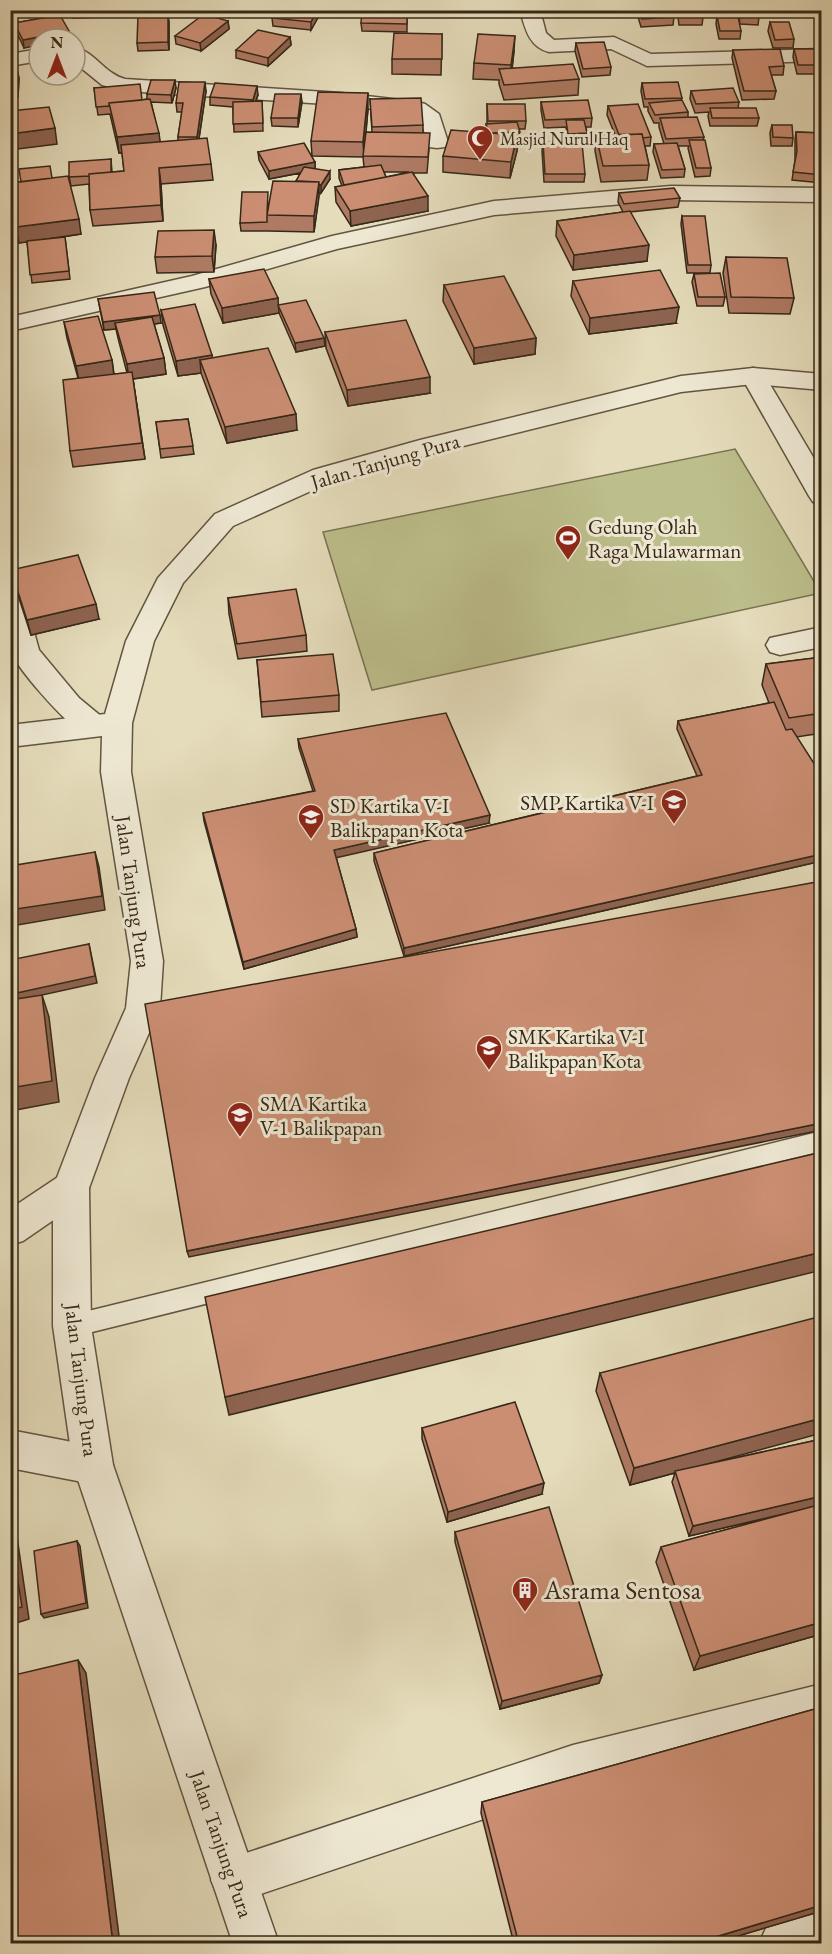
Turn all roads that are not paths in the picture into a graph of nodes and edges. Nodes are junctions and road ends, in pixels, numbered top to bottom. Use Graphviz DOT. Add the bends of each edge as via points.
graph roads {
  1 [pos="530,10"];
  2 [pos="822,55"];
  3 [pos="27,57"];
  4 [pos="10,60"];
  5 [pos="87,63"];
  6 [pos="436,142"];
  7 [pos="822,195"];
  8 [pos="10,324"];
  9 [pos="753,376"];
  10 [pos="822,382"];
  11 [pos="822,496"];
  12 [pos="10,596"];
  13 [pos="822,637"];
  14 [pos="780,645"];
  15 [pos="104,724"];
  16 [pos="10,736"];
  17 [pos="822,1141"];
  18 [pos="71,1188"];
  19 [pos="10,1228"];
  20 [pos="72,1326"];
  21 [pos="10,1449"];
  22 [pos="93,1465"];
  23 [pos="822,1705"];
  24 [pos="234,1880"];
  25 [pos="822,1934"];
  26 [pos="256,1944"];
  27 [pos="782,1944"];
  1 -- 2 [label="street" via="537,35 549,46 615,43 647,60"];
  3 -- 4 [label="street"];
  5 -- 6 [label="street" via="109,81 125,85 418,108 431,119"];
  7 -- 8 [label="street" via="671,194 494,208 332,243 197,282"];
  9 -- 10 [label="street, Jalan Tanjung Pura"];
  9 -- 11 [label="street"];
  9 -- 15 [label="street, Jalan Tanjung Pura" via="681,384 429,446 322,476 224,520 172,578"];
  12 -- 15 [label="street" via="26,652 69,705"];
  13 -- 14 [label="street"];
  15 -- 16 [label="street"];
  15 -- 18 [label="street, Jalan Tanjung Pura" via="116,772 147,962 143,1008"];
  17 -- 20 [label="lane"];
  18 -- 19 [label="street"];
  18 -- 20 [label="street, Jalan Tanjung Pura"];
  20 -- 22 [label="street, Jalan Tanjung Pura"];
  21 -- 22 [label="street"];
  22 -- 24 [label="street, Jalan Tanjung Pura"];
  23 -- 24 [label="street" via="573,1767"];
  24 -- 26 [label="street, Jalan Tanjung Pura"];
  25 -- 27 [label="street"];
}
